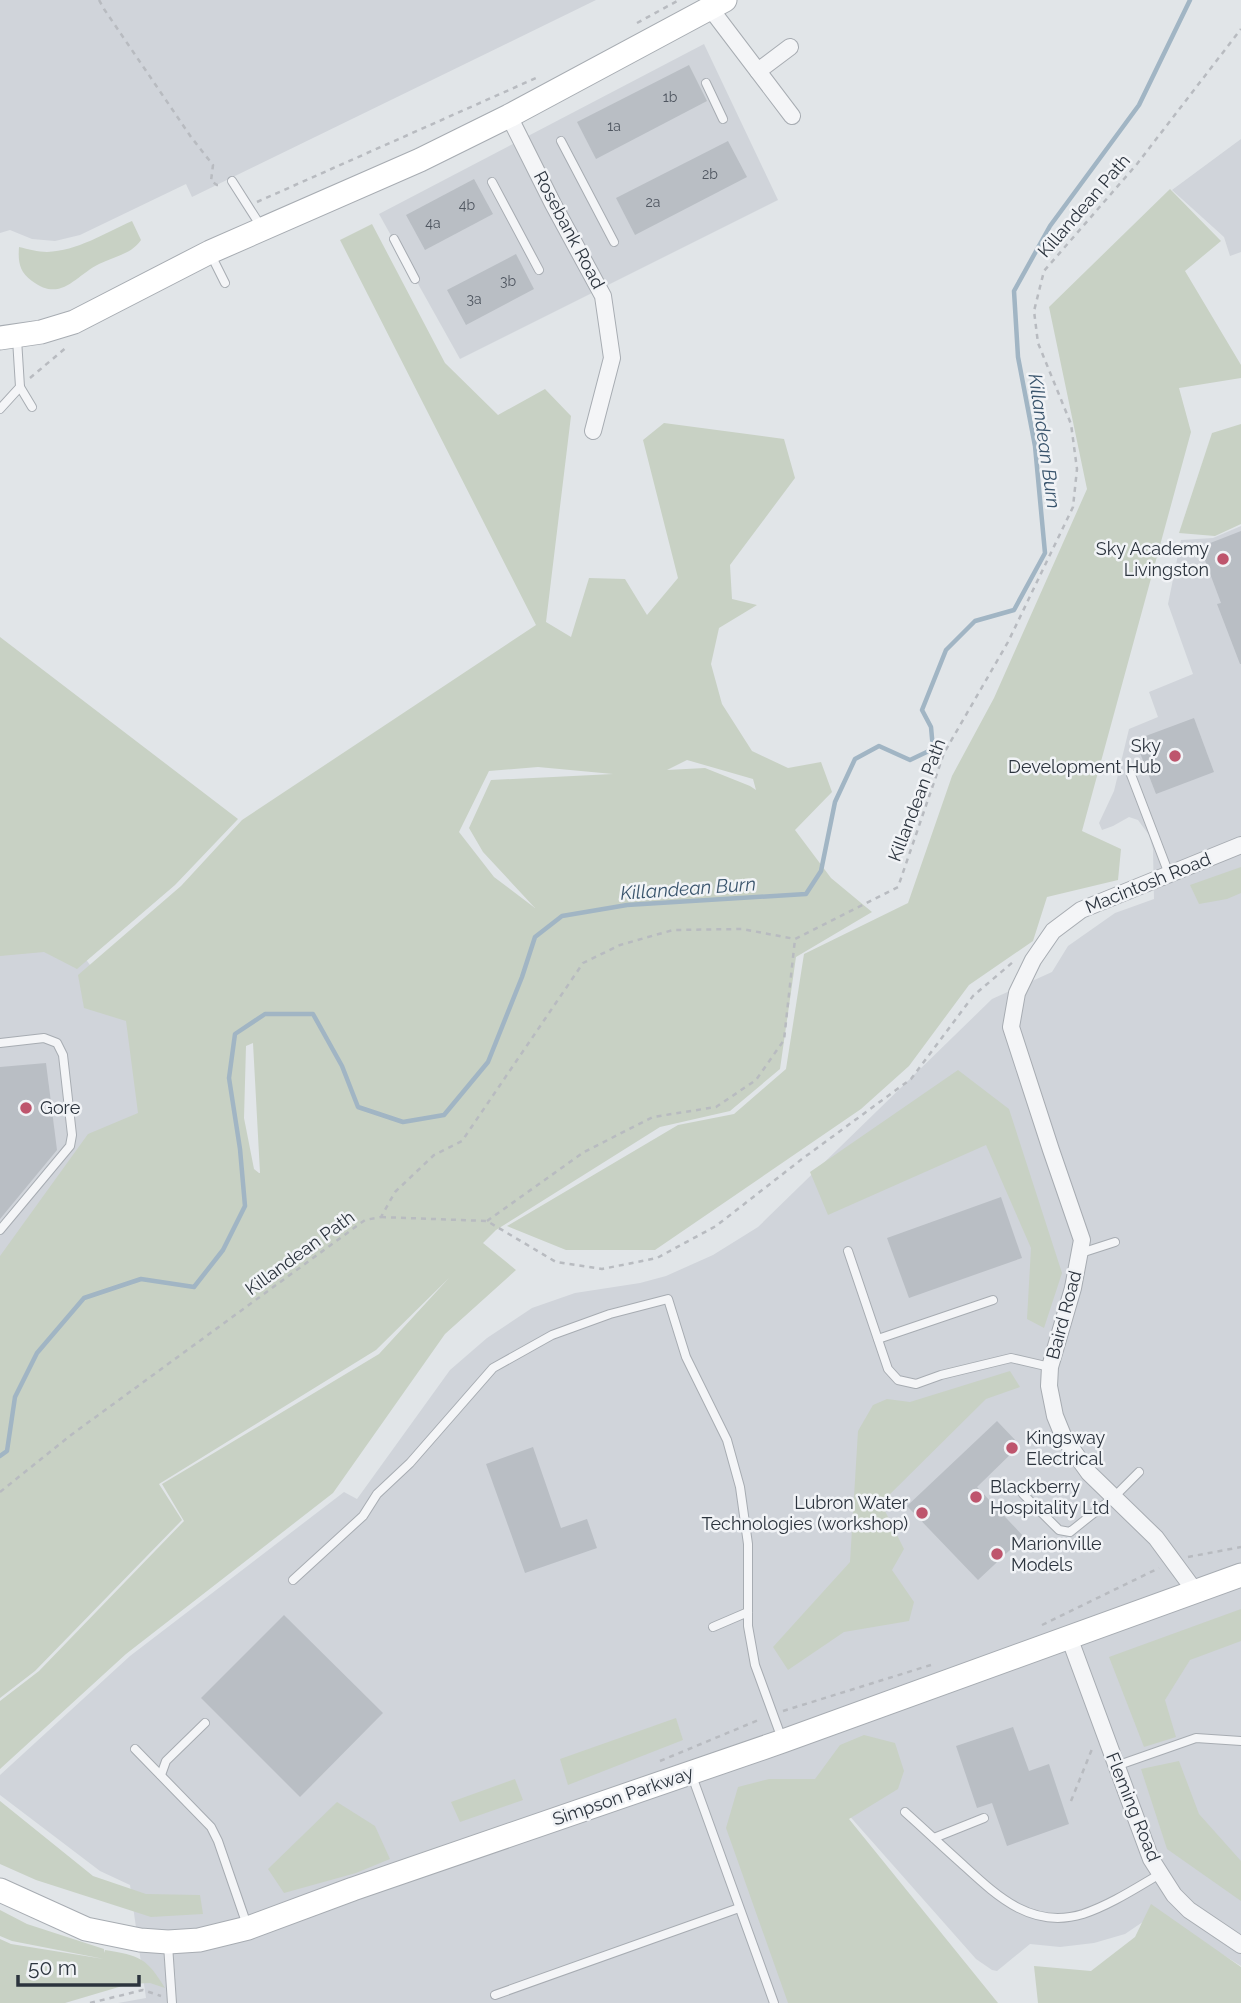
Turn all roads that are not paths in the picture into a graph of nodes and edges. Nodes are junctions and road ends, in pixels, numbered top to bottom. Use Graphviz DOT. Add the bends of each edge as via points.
graph roads {
  1 [pos="717,4"];
  2 [pos="790,47"];
  3 [pos="758,71"];
  4 [pos="706,83"];
  5 [pos="509,116"];
  6 [pos="792,117"];
  7 [pos="723,119"];
  8 [pos="561,141"];
  9 [pos="492,182"];
  10 [pos="233,183"];
  11 [pos="262,228"];
  12 [pos="394,239"];
  13 [pos="614,242"];
  14 [pos="210,252"];
  15 [pos="539,270"];
  16 [pos="415,279"];
  17 [pos="225,283"];
  18 [pos="8,337"];
  19 [pos="20,387"];
  20 [pos="32,407"];
  21 [pos="0,409"];
  22 [pos="593,430"];
  23 [pos="1130,772"];
  24 [pos="1241,845"];
  25 [pos="1169,874"];
  26 [pos="0,1042"];
  27 [pos="1028,1080"];
  28 [pos="0,1230"];
  29 [pos="1115,1242"];
  30 [pos="848,1251"];
  31 [pos="1081,1253"];
  32 [pos="993,1300"];
  33 [pos="878,1339"];
  34 [pos="1050,1367"];
  35 [pos="1139,1472"];
  36 [pos="1023,1494"];
  37 [pos="1114,1497"];
  38 [pos="1241,1575"];
  39 [pos="293,1580"];
  40 [pos="1195,1591"];
  41 [pos="748,1612"];
  42 [pos="713,1627"];
  43 [pos="1069,1637"];
  44 [pos="205,1723"];
  45 [pos="783,1741"];
  46 [pos="1241,1741"];
  47 [pos="135,1749"];
  48 [pos="1116,1766"];
  49 [pos="691,1773"];
  50 [pos="161,1775"];
  51 [pos="905,1812"];
  52 [pos="984,1818"];
  53 [pos="934,1838"];
  54 [pos="1160,1874"];
  55 [pos="0,1890"];
  56 [pos="740,1908"];
  57 [pos="248,1928"];
  58 [pos="168,1942"];
  59 [pos="1241,1945"];
  60 [pos="495,1995"];
  61 [pos="172,2001"];
  62 [pos="774,2003"];
  1 -- 3 [label="street"];
  1 -- 5 [label="main road"];
  2 -- 3 [label="street"];
  3 -- 6 [label="street"];
  4 -- 7 [label="lane"];
  5 -- 11 [label="main road"];
  5 -- 22 [label="street, Rosebank Road" via="603,296 612,358"];
  8 -- 13 [label="lane"];
  9 -- 15 [label="lane"];
  10 -- 11 [label="lane"];
  11 -- 14 [label="main road"];
  12 -- 16 [label="lane"];
  14 -- 17 [label="lane"];
  14 -- 18 [label="main road" via="74,322"];
  18 -- 19 [label="lane"];
  19 -- 20 [label="lane"];
  19 -- 21 [label="lane"];
  23 -- 25 [label="lane"];
  24 -- 25 [label="street, Macintosh Road"];
  25 -- 27 [label="street, Macintosh Road" via="1081,910 1053,931 1033,960 1017,993 1011,1027"];
  26 -- 28 [label="lane" via="44,1038 57,1043 63,1055 72,1135 70,1146"];
  27 -- 31 [label="street, Baird Road" via="1082,1240"];
  29 -- 31 [label="lane"];
  30 -- 33 [label="lane"];
  31 -- 34 [label="street, Baird Road"];
  32 -- 33 [label="lane"];
  33 -- 34 [label="lane" via="888,1369 898,1380 916,1384 1011,1358"];
  34 -- 37 [label="street, Baird Road" via="1049,1386 1063,1438"];
  35 -- 37 [label="lane"];
  36 -- 37 [label="lane" via="1059,1531 1070,1532"];
  37 -- 40 [label="street, Baird Road" via="1156,1538"];
  38 -- 40 [label="main road, Simpson Parkway"];
  39 -- 41 [label="lane" via="363,1516 377,1494 493,1368 552,1335 668,1299 686,1357 727,1440 740,1488 748,1544"];
  40 -- 43 [label="main road, Simpson Parkway"];
  41 -- 42 [label="lane"];
  41 -- 45 [label="lane" via="755,1665"];
  43 -- 45 [label="main road, Simpson Parkway"];
  43 -- 48 [label="street, Fleming Road"];
  44 -- 50 [label="lane" via="166,1761"];
  45 -- 49 [label="main road, Simpson Parkway"];
  46 -- 48 [label="lane" via="1196,1738"];
  47 -- 50 [label="lane"];
  48 -- 54 [label="street, Fleming Road"];
  49 -- 56 [label="lane"];
  49 -- 57 [label="main road, Simpson Parkway"];
  50 -- 57 [label="lane" via="211,1827"];
  51 -- 53 [label="lane"];
  52 -- 53 [label="lane"];
  53 -- 54 [label="lane" via="1004,1902 1034,1915 1083,1914"];
  54 -- 59 [label="street, Fleming Road" via="1189,1910"];
  55 -- 58 [label="main road, Simpson Parkway" via="86,1929"];
  56 -- 60 [label="lane"];
  56 -- 62 [label="lane"];
  57 -- 58 [label="main road, Simpson Parkway"];
  58 -- 61 [label="lane"];
}
